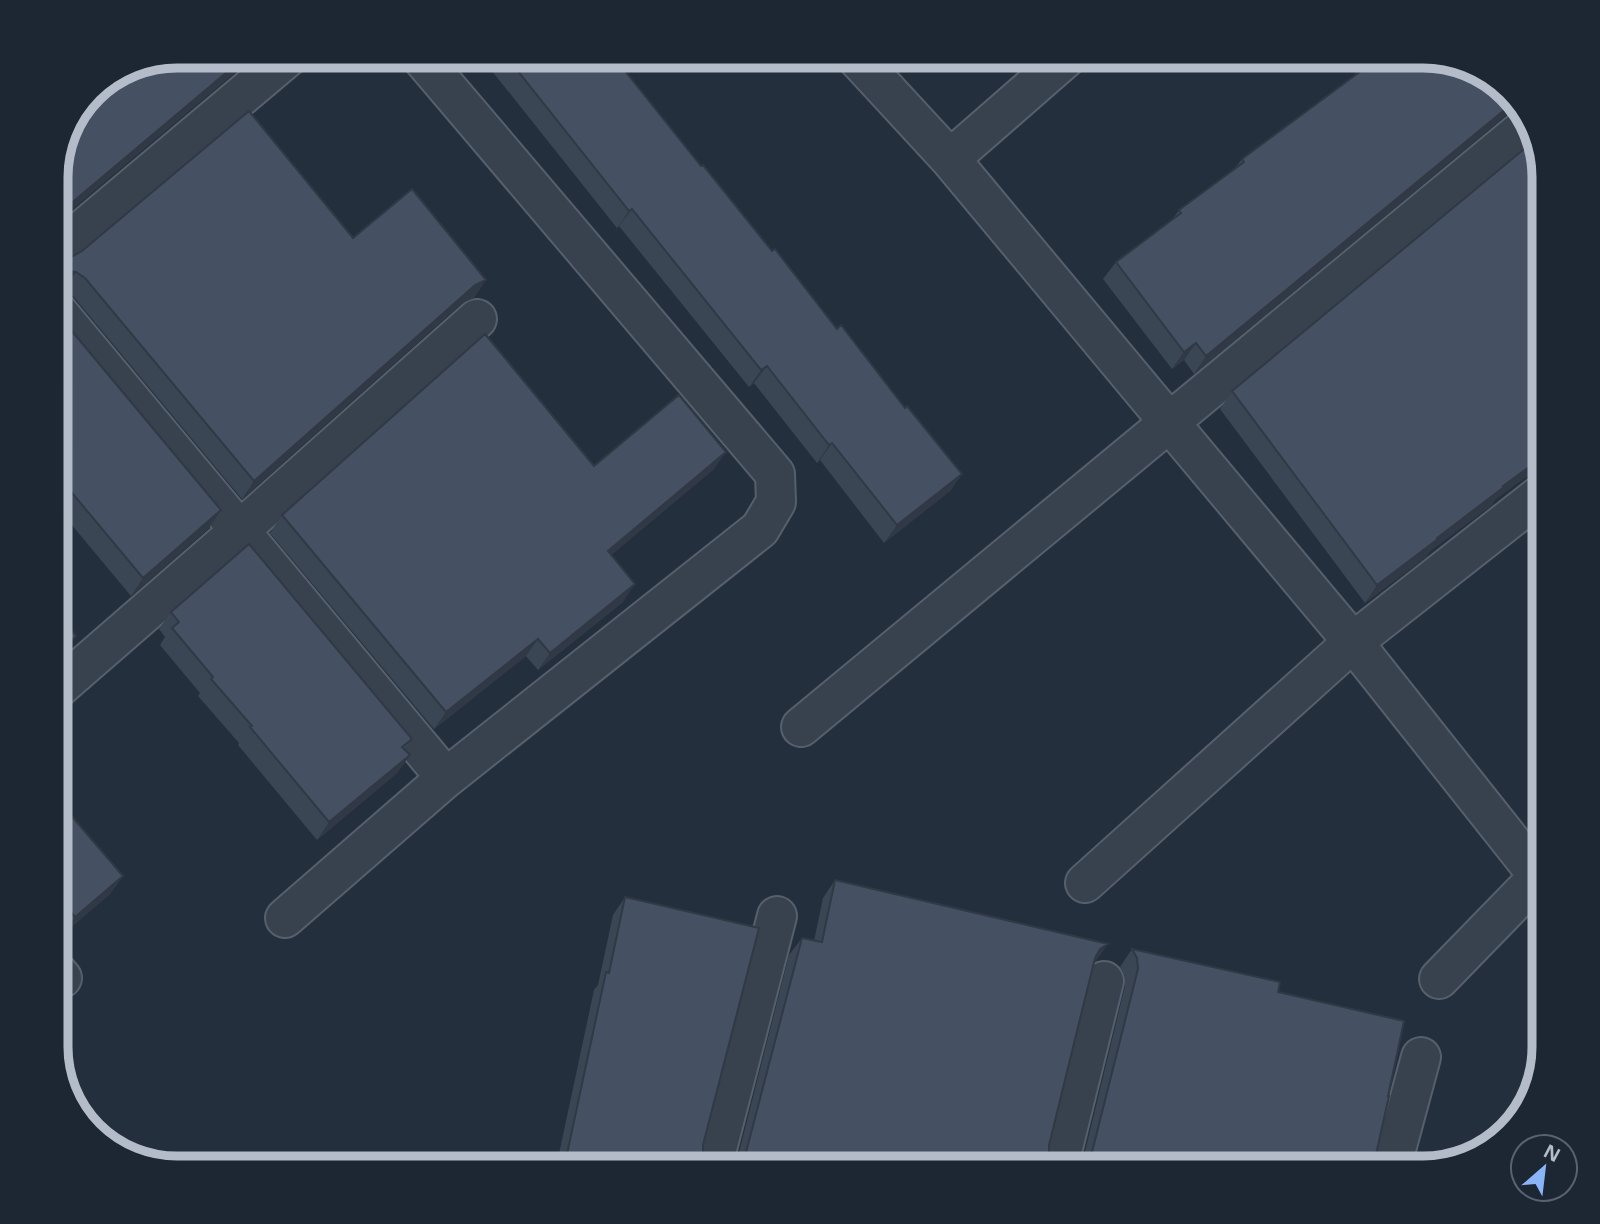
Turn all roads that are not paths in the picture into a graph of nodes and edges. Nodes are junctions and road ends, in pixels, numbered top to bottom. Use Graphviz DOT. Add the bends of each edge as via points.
graph roads {
  1 [pos="275,68"];
  2 [pos="430,68"];
  3 [pos="866,68"];
  4 [pos="1054,68"];
  5 [pos="1522,131"];
  6 [pos="950,159"];
  7 [pos="68,242"];
  8 [pos="477,319"];
  9 [pos="68,324"];
  10 [pos="1169,422"];
  11 [pos="1532,501"];
  12 [pos="240,530"];
  13 [pos="1353,642"];
  14 [pos="68,680"];
  15 [pos="801,727"];
  16 [pos="446,778"];
  17 [pos="1532,865"];
  18 [pos="1085,884"];
  19 [pos="1532,887"];
  20 [pos="777,916"];
  21 [pos="285,918"];
  22 [pos="1439,979"];
  23 [pos="1104,981"];
  24 [pos="1421,1057"];
  25 [pos="715,1156"];
  26 [pos="1061,1156"];
  27 [pos="1394,1156"];
  1 -- 7 [label="street"];
  2 -- 16 [label="street" via="775,474 776,502 760,529"];
  3 -- 6 [label="street"];
  4 -- 6 [label="street"];
  5 -- 10 [label="street"];
  6 -- 10 [label="street"];
  8 -- 12 [label="street"];
  9 -- 12 [label="street"];
  10 -- 13 [label="street"];
  10 -- 15 [label="street"];
  11 -- 13 [label="street"];
  12 -- 14 [label="street"];
  12 -- 16 [label="street"];
  13 -- 17 [label="street"];
  13 -- 18 [label="street"];
  16 -- 21 [label="street"];
  19 -- 22 [label="street"];
  20 -- 25 [label="street"];
  23 -- 26 [label="street"];
  24 -- 27 [label="street"];
}
